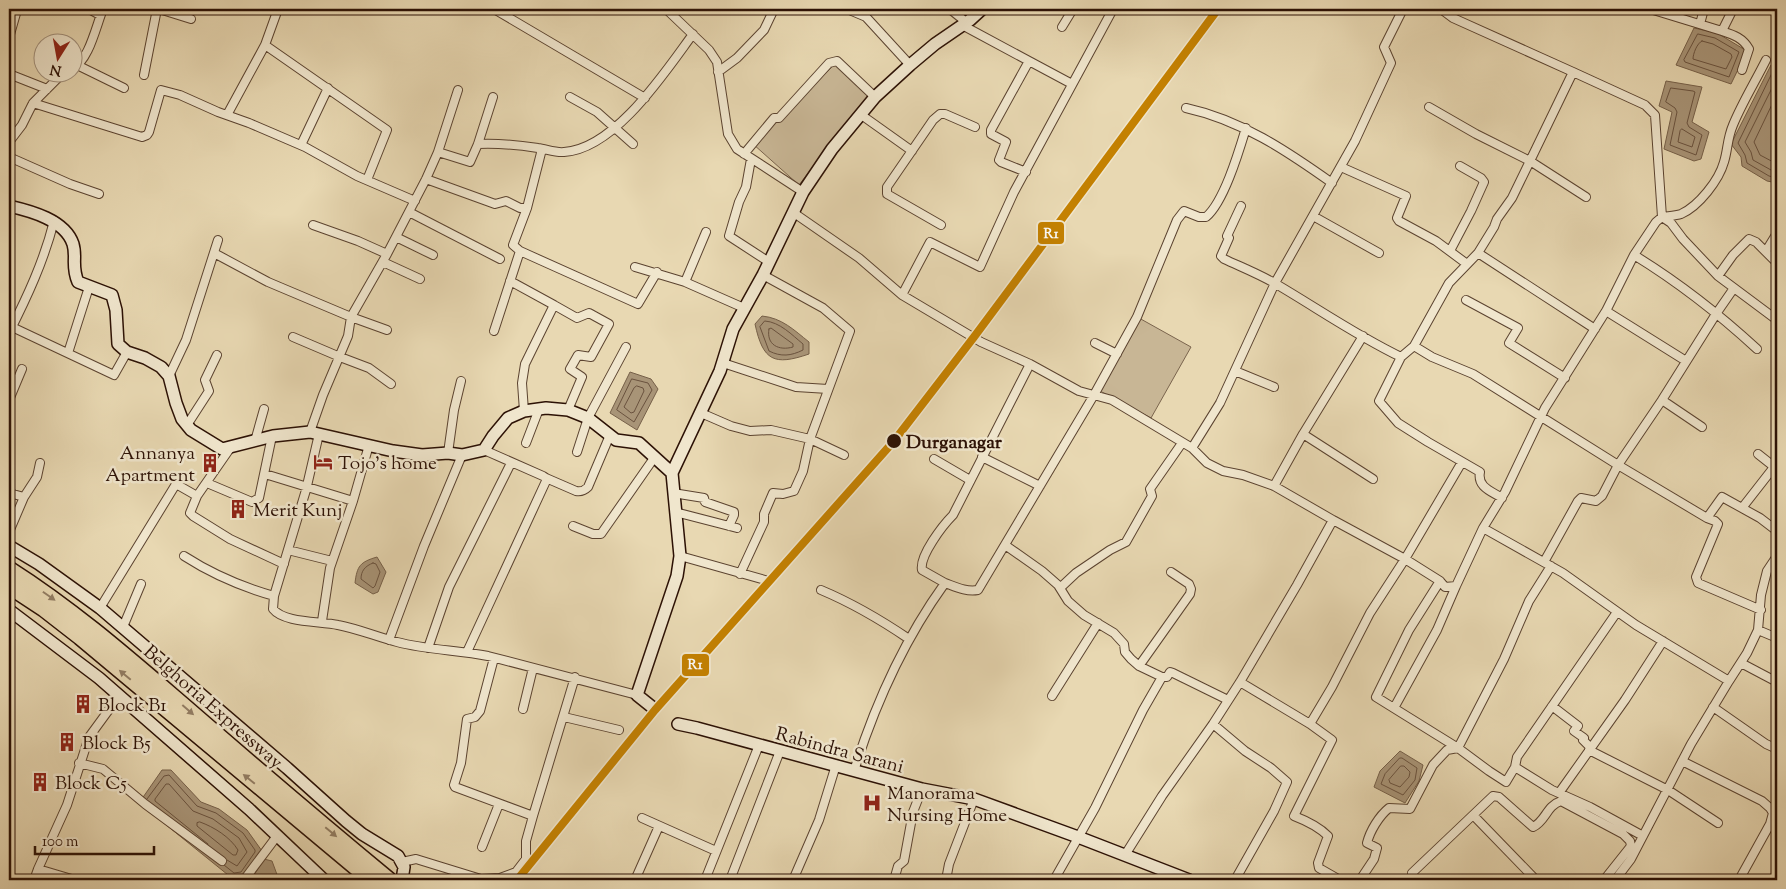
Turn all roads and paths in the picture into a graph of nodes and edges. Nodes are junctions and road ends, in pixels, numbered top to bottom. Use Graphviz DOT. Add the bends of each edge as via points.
graph roads {
  1 [pos="15,9"];
  2 [pos="89,9"];
  3 [pos="158,9"];
  4 [pos="278,9"];
  5 [pos="494,9"];
  6 [pos="666,9"];
  7 [pos="774,9"];
  8 [pos="847,9"];
  9 [pos="950,9"];
  10 [pos="982,9"];
  11 [pos="1073,9"];
  12 [pos="1113,9"];
  13 [pos="1403,9"];
  14 [pos="1442,9"];
  15 [pos="1650,9"];
  16 [pos="1704,9"];
  17 [pos="1732,9"];
  18 [pos="101,12"];
  19 [pos="191,19"];
  20 [pos="964,24"];
  21 [pos="1700,24"];
  22 [pos="1062,27"];
  23 [pos="1722,30"];
  24 [pos="692,34"];
  25 [pos="9,38"];
  26 [pos="265,45"];
  27 [pos="82,60"];
  28 [pos="1766,60"];
  29 [pos="1029,61"];
  30 [pos="910,65"];
  31 [pos="82,70"];
  32 [pos="1742,70"];
  33 [pos="718,72"];
  34 [pos="1573,72"];
  35 [pos="9,74"];
  36 [pos="144,74"];
  37 [pos="54,82"];
  38 [pos="1072,84"];
  39 [pos="124,88"];
  40 [pos="328,88"];
  41 [pos="47,89"];
  42 [pos="458,90"];
  43 [pos="493,97"];
  44 [pos="570,97"];
  45 [pos="875,97"];
  46 [pos="645,98"];
  47 [pos="33,103"];
  48 [pos="1429,107"];
  49 [pos="1186,108"];
  50 [pos="860,114"];
  51 [pos="227,115"];
  52 [pos="975,127"];
  53 [pos="615,128"];
  54 [pos="1246,128"];
  55 [pos="9,142"];
  56 [pos="478,144"];
  57 [pos="633,144"];
  58 [pos="300,145"];
  59 [pos="542,149"];
  60 [pos="438,152"];
  61 [pos="912,152"];
  62 [pos="748,156"];
  63 [pos="9,158"];
  64 [pos="1530,161"];
  65 [pos="1460,166"];
  66 [pos="1341,167"];
  67 [pos="1026,172"];
  68 [pos="426,179"];
  69 [pos="367,180"];
  70 [pos="1332,183"];
  71 [pos="803,192"];
  72 [pos="99,194"];
  73 [pos="1586,197"];
  74 [pos="415,201"];
  75 [pos="9,206"];
  76 [pos="1241,206"];
  77 [pos="527,208"];
  78 [pos="410,212"];
  79 [pos="794,213"];
  80 [pos="1313,216"];
  81 [pos="1662,217"];
  82 [pos="54,221"];
  83 [pos="941,224"];
  84 [pos="313,225"];
  85 [pos="706,232"];
  86 [pos="1777,233"];
  87 [pos="396,237"];
  88 [pos="218,240"];
  89 [pos="520,251"];
  90 [pos="1450,251"];
  91 [pos="1766,251"];
  92 [pos="1478,252"];
  93 [pos="214,253"];
  94 [pos="1379,253"];
  95 [pos="387,254"];
  96 [pos="433,255"];
  97 [pos="1634,255"];
  98 [pos="500,258"];
  99 [pos="383,262"];
  100 [pos="768,262"];
  101 [pos="1777,263"];
  102 [pos="1467,264"];
  103 [pos="636,267"];
  104 [pos="656,272"];
  105 [pos="763,275"];
  106 [pos="1718,276"];
  107 [pos="420,279"];
  108 [pos="510,281"];
  109 [pos="686,282"];
  110 [pos="1274,283"];
  111 [pos="89,287"];
  112 [pos="1734,288"];
  113 [pos="902,295"];
  114 [pos="1466,300"];
  115 [pos="554,305"];
  116 [pos="744,308"];
  117 [pos="1606,311"];
  118 [pos="1716,314"];
  119 [pos="351,317"];
  120 [pos="1777,320"];
  121 [pos="1594,329"];
  122 [pos="10,330"];
  123 [pos="387,330"];
  124 [pos="494,331"];
  125 [pos="1363,336"];
  126 [pos="293,337"];
  127 [pos="1095,344"];
  128 [pos="1414,346"];
  129 [pos="626,347"];
  130 [pos="1758,349"];
  131 [pos="127,352"];
  132 [pos="68,353"];
  133 [pos="1117,354"];
  134 [pos="217,355"];
  135 [pos="340,357"];
  136 [pos="1401,357"];
  137 [pos="1686,361"];
  138 [pos="723,363"];
  139 [pos="1030,364"];
  140 [pos="22,369"];
  141 [pos="1235,371"];
  142 [pos="170,376"];
  143 [pos="1565,378"];
  144 [pos="461,380"];
  145 [pos="391,384"];
  146 [pos="1274,387"];
  147 [pos="828,389"];
  148 [pos="1094,395"];
  149 [pos="9,400"];
  150 [pos="1662,400"];
  151 [pos="264,409"];
  152 [pos="539,409"];
  153 [pos="568,410"];
  154 [pos="524,411"];
  155 [pos="701,413"];
  156 [pos="1542,416"];
  157 [pos="588,418"];
  158 [pos="187,424"];
  159 [pos="1702,427"];
  160 [pos="315,433"];
  161 [pos="1303,434"];
  162 [pos="610,435"];
  163 [pos="272,436"];
  164 [pos="810,439"];
  165 [pos="255,441"];
  166 [pos="526,443"];
  167 [pos="1182,443"];
  168 [pos="369,445"];
  169 [pos="231,447"];
  170 [pos="1192,448"];
  171 [pos="484,450"];
  172 [pos="577,452"];
  173 [pos="448,453"];
  174 [pos="1758,454"];
  175 [pos="462,455"];
  176 [pos="844,455"];
  177 [pos="982,457"];
  178 [pos="654,458"];
  179 [pos="934,459"];
  180 [pos="1462,462"];
  181 [pos="40,463"];
  182 [pos="511,463"];
  183 [pos="1618,465"];
  184 [pos="1776,468"];
  185 [pos="672,473"];
  186 [pos="264,474"];
  187 [pos="546,478"];
  188 [pos="1373,479"];
  189 [pos="970,480"];
  190 [pos="207,483"];
  191 [pos="307,486"];
  192 [pos="1040,486"];
  193 [pos="1274,486"];
  194 [pos="9,491"];
  195 [pos="673,493"];
  196 [pos="197,496"];
  197 [pos="24,497"];
  198 [pos="1502,498"];
  199 [pos="353,501"];
  200 [pos="1742,508"];
  201 [pos="675,512"];
  202 [pos="1708,518"];
  203 [pos="1333,520"];
  204 [pos="573,526"];
  205 [pos="729,526"];
  206 [pos="737,528"];
  207 [pos="1483,528"];
  208 [pos="9,532"];
  209 [pos="1777,532"];
  210 [pos="1005,545"];
  211 [pos="9,546"];
  212 [pos="288,550"];
  213 [pos="184,556"];
  214 [pos="680,556"];
  215 [pos="1777,556"];
  216 [pos="1405,559"];
  217 [pos="332,561"];
  218 [pos="284,564"];
  219 [pos="1548,564"];
  220 [pos="9,569"];
  221 [pos="1171,572"];
  222 [pos="740,574"];
  223 [pos="765,580"];
  224 [pos="1440,581"];
  225 [pos="945,583"];
  226 [pos="141,584"];
  227 [pos="9,586"];
  228 [pos="1456,586"];
  229 [pos="1060,588"];
  230 [pos="820,590"];
  231 [pos="274,596"];
  232 [pos="100,608"];
  233 [pos="9,610"];
  234 [pos="1761,610"];
  235 [pos="1617,612"];
  236 [pos="322,621"];
  237 [pos="123,627"];
  238 [pos="1104,627"];
  239 [pos="1758,630"];
  240 [pos="1777,638"];
  241 [pos="910,639"];
  242 [pos="389,640"];
  243 [pos="1663,642"];
  244 [pos="428,648"];
  245 [pos="467,652"];
  246 [pos="494,658"];
  247 [pos="1741,663"];
  248 [pos="1139,666"];
  249 [pos="534,668"];
  250 [pos="575,677"];
  251 [pos="1162,677"];
  252 [pos="1729,681"];
  253 [pos="1240,682"];
  254 [pos="1777,682"];
  255 [pos="637,695"];
  256 [pos="119,696"];
  257 [pos="1052,696"];
  258 [pos="1228,700"];
  259 [pos="1552,706"];
  260 [pos="652,707"];
  261 [pos="1713,707"];
  262 [pos="1394,708"];
  263 [pos="523,709"];
  264 [pos="564,717"];
  265 [pos="678,724"];
  266 [pos="1213,724"];
  267 [pos="1310,724"];
  268 [pos="619,730"];
  269 [pos="759,745"];
  270 [pos="1458,748"];
  271 [pos="1590,749"];
  272 [pos="1777,749"];
  273 [pos="780,750"];
  274 [pos="1682,761"];
  275 [pos="80,764"];
  276 [pos="836,765"];
  277 [pos="1515,767"];
  278 [pos="854,771"];
  279 [pos="922,789"];
  280 [pos="1668,790"];
  281 [pos="1559,793"];
  282 [pos="974,799"];
  283 [pos="499,804"];
  284 [pos="290,806"];
  285 [pos="1774,809"];
  286 [pos="1473,815"];
  287 [pos="533,816"];
  288 [pos="642,818"];
  289 [pos="1718,823"];
  290 [pos="659,826"];
  291 [pos="277,836"];
  292 [pos="1643,836"];
  293 [pos="1078,837"];
  294 [pos="482,847"];
  295 [pos="716,851"];
  296 [pos="1125,855"];
  297 [pos="222,861"];
  298 [pos="402,862"];
  299 [pos="38,869"];
  300 [pos="1412,873"];
  301 [pos="1166,876"];
  302 [pos="34,880"];
  303 [pos="75,880"];
  304 [pos="244,880"];
  305 [pos="324,880"];
  306 [pos="371,880"];
  307 [pos="389,880"];
  308 [pos="402,880"];
  309 [pos="635,880"];
  310 [pos="705,880"];
  311 [pos="730,880"];
  312 [pos="793,880"];
  313 [pos="894,880"];
  314 [pos="946,880"];
  315 [pos="1054,880"];
  316 [pos="1189,880"];
  317 [pos="1236,880"];
  318 [pos="1340,880"];
  319 [pos="1360,880"];
  320 [pos="1536,880"];
  321 [pos="1604,880"];
  322 [pos="1616,880"];
  323 [pos="1739,880"];
  1 -- 25 [label="street"];
  2 -- 18 [label="street"];
  3 -- 19 [label="street"];
  3 -- 36 [label="street"];
  4 -- 26 [label="street"];
  5 -- 46 [label="street"];
  6 -- 24 [label="street"];
  7 -- 33 [label="street" via="764,30"];
  8 -- 30 [label="street" via="866,17"];
  9 -- 20 [label="street"];
  10 -- 20 [label="street"];
  11 -- 22 [label="street"];
  12 -- 38 [label="street"];
  13 -- 66 [label="street" via="1384,47 1391,63"];
  14 -- 34 [label="street" via="1453,18"];
  15 -- 21 [label="street"];
  16 -- 21 [label="street"];
  17 -- 23 [label="street"];
  18 -- 27 [label="street"];
  20 -- 29 [label="street"];
  20 -- 30 [label="street"];
  21 -- 23 [label="street"];
  23 -- 32 [label="street" via="1745,42 1749,49"];
  24 -- 33 [label="street" via="709,50 717,62"];
  24 -- 46 [label="street"];
  26 -- 40 [label="street"];
  26 -- 51 [label="street"];
  28 -- 81 [label="street" via="1733,126 1716,181 1689,209"];
  29 -- 38 [label="street"];
  29 -- 67 [label="street" via="991,130 991,134 1006,142 999,160"];
  30 -- 45 [label="street"];
  31 -- 39 [label="street"];
  33 -- 62 [label="street" via="728,134 737,149"];
  34 -- 64 [label="street"];
  34 -- 81 [label="street" via="1645,106 1655,115"];
  35 -- 41 [label="street"];
  37 -- 41 [label="street"];
  38 -- 67 [label="street"];
  40 -- 58 [label="street"];
  40 -- 69 [label="street" via="387,130"];
  41 -- 47 [label="street"];
  42 -- 60 [label="street"];
  43 -- 56 [label="street"];
  44 -- 53 [label="street" via="597,112"];
  45 -- 50 [label="street"];
  45 -- 62 [label="street" via="837,60 829,63 779,118 774,118"];
  46 -- 53 [label="street"];
  47 -- 51 [label="street" via="142,137 150,132 161,90"];
  47 -- 55 [label="street"];
  48 -- 64 [label="street"];
  49 -- 54 [label="street" via="1209,112"];
  50 -- 61 [label="street"];
  50 -- 71 [label="street"];
  51 -- 58 [label="street"];
  52 -- 61 [label="street" via="940,114"];
  53 -- 57 [label="street"];
  53 -- 59 [label="street" via="582,148 564,152"];
  54 -- 70 [label="street"];
  54 -- 133 [label="street" via="1219,200 1210,214 1199,217 1184,211 1177,220 1140,309"];
  56 -- 59 [label="street"];
  56 -- 60 [label="street" via="470,162"];
  58 -- 69 [label="street"];
  59 -- 77 [label="street"];
  60 -- 68 [label="street"];
  61 -- 83 [label="street" via="886,187 887,194"];
  62 -- 71 [label="street"];
  62 -- 100 [label="street" via="746,186 729,236"];
  63 -- 72 [label="street"];
  64 -- 73 [label="street"];
  64 -- 92 [label="street" via="1512,198"];
  65 -- 90 [label="street" via="1484,182"];
  66 -- 70 [label="street"];
  66 -- 90 [label="street" via="1406,196 1397,218 1399,221"];
  67 -- 113 [label="street" via="980,267 930,242"];
  68 -- 74 [label="street"];
  68 -- 77 [label="street" via="495,204 506,202"];
  69 -- 74 [label="street"];
  70 -- 80 [label="street"];
  71 -- 79 [label="street"];
  74 -- 78 [label="street"];
  75 -- 82 [label="street"];
  76 -- 110 [label="street" via="1222,256"];
  77 -- 89 [label="street" via="513,245"];
  78 -- 87 [label="street"];
  78 -- 98 [label="street"];
  79 -- 100 [label="street"];
  79 -- 113 [label="street" via="859,258"];
  80 -- 94 [label="street"];
  80 -- 110 [label="street"];
  81 -- 97 [label="street"];
  81 -- 106 [label="street"];
  82 -- 111 [label="street" via="74,245 74,272 78,282"];
  82 -- 122 [label="street" via="28,296"];
  84 -- 95 [label="street"];
  85 -- 109 [label="street"];
  86 -- 91 [label="street"];
  87 -- 95 [label="street"];
  87 -- 96 [label="street"];
  88 -- 93 [label="street"];
  89 -- 104 [label="street" via="638,304"];
  89 -- 108 [label="street"];
  90 -- 102 [label="street"];
  91 -- 101 [label="street"];
  91 -- 106 [label="street" via="1749,239"];
  92 -- 102 [label="street"];
  92 -- 121 [label="street"];
  93 -- 119 [label="street" via="268,282"];
  93 -- 142 [label="street" via="186,340"];
  95 -- 99 [label="street"];
  97 -- 117 [label="street"];
  97 -- 118 [label="street" via="1668,276"];
  99 -- 107 [label="street"];
  99 -- 119 [label="street"];
  100 -- 105 [label="street"];
  102 -- 128 [label="street" via="1449,283"];
  103 -- 104 [label="street"];
  104 -- 109 [label="street"];
  105 -- 116 [label="street"];
  105 -- 147 [label="street" via="822,308 850,331"];
  106 -- 112 [label="street"];
  108 -- 115 [label="street"];
  108 -- 124 [label="street"];
  109 -- 116 [label="street"];
  110 -- 125 [label="street"];
  110 -- 141 [label="street"];
  111 -- 131 [label="street" via="112,295 118,344"];
  111 -- 132 [label="street"];
  112 -- 118 [label="street"];
  112 -- 120 [label="street"];
  113 -- 139 [label="street" via="981,342"];
  114 -- 143 [label="street" via="1518,328 1509,343"];
  115 -- 153 [label="street" via="577,318 590,313 609,324 591,357 578,355 570,369 582,377"];
  115 -- 154 [label="street" via="525,364 522,383"];
  116 -- 138 [label="street" via="733,329"];
  117 -- 121 [label="street"];
  117 -- 137 [label="street"];
  118 -- 130 [label="street"];
  118 -- 137 [label="street"];
  119 -- 123 [label="street"];
  119 -- 135 [label="street"];
  121 -- 143 [label="street"];
  122 -- 132 [label="street"];
  125 -- 136 [label="street"];
  125 -- 161 [label="street"];
  126 -- 135 [label="street"];
  127 -- 133 [label="street"];
  128 -- 136 [label="street"];
  128 -- 156 [label="street" via="1473,374"];
  129 -- 157 [label="street"];
  131 -- 132 [label="street" via="114,375"];
  131 -- 142 [label="street" via="145,358"];
  133 -- 148 [label="street"];
  134 -- 158 [label="street" via="205,380 209,390"];
  135 -- 145 [label="street" via="369,368"];
  135 -- 160 [label="street" via="323,395"];
  136 -- 180 [label="street" via="1379,401 1398,423"];
  137 -- 150 [label="street"];
  138 -- 147 [label="street" via="796,387"];
  138 -- 155 [label="street"];
  139 -- 148 [label="street" via="1079,391"];
  139 -- 177 [label="street"];
  140 -- 149 [label="street"];
  141 -- 146 [label="street"];
  141 -- 170 [label="street" via="1220,403"];
  142 -- 158 [label="street" via="179,412"];
  143 -- 156 [label="street"];
  144 -- 173 [label="street"];
  147 -- 164 [label="street"];
  148 -- 167 [label="street" via="1112,400"];
  148 -- 192 [label="street"];
  150 -- 159 [label="street"];
  150 -- 183 [label="street"];
  151 -- 165 [label="street"];
  152 -- 153 [label="street"];
  152 -- 154 [label="street"];
  152 -- 166 [label="street"];
  153 -- 157 [label="street"];
  154 -- 171 [label="street" via="508,418"];
  155 -- 164 [label="street" via="750,431 771,430"];
  155 -- 185 [label="street"];
  156 -- 183 [label="street"];
  156 -- 198 [label="street"];
  157 -- 162 [label="street"];
  157 -- 172 [label="street"];
  158 -- 169 [label="street" via="191,430 222,449"];
  160 -- 163 [label="street"];
  160 -- 168 [label="street"];
  160 -- 191 [label="street"];
  161 -- 188 [label="street"];
  161 -- 193 [label="street"];
  162 -- 178 [label="street" via="616,440 639,443"];
  162 -- 187 [label="street" via="585,490 576,491"];
  163 -- 165 [label="street"];
  163 -- 186 [label="street"];
  164 -- 176 [label="street"];
  164 -- 222 [label="street" via="803,471 794,491 773,493 764,522"];
  165 -- 169 [label="street"];
  167 -- 170 [label="street"];
  167 -- 229 [label="street" via="1150,489 1152,496 1126,542 1076,573"];
  168 -- 173 [label="street" via="422,455"];
  168 -- 199 [label="street"];
  169 -- 190 [label="street"];
  170 -- 193 [label="street" via="1207,463 1223,471"];
  171 -- 175 [label="street"];
  171 -- 182 [label="street"];
  173 -- 175 [label="street"];
  174 -- 184 [label="street"];
  175 -- 242 [label="street"];
  177 -- 189 [label="street"];
  177 -- 192 [label="street"];
  178 -- 185 [label="street"];
  178 -- 204 [label="street" via="601,534"];
  179 -- 189 [label="street"];
  180 -- 198 [label="street" via="1480,472 1482,485"];
  180 -- 216 [label="street"];
  181 -- 197 [label="street" via="37,477"];
  182 -- 187 [label="street"];
  182 -- 244 [label="street" via="449,587"];
  183 -- 202 [label="street"];
  183 -- 219 [label="street" via="1602,496 1596,501 1581,498"];
  184 -- 200 [label="street"];
  185 -- 195 [label="street"];
  186 -- 190 [label="street" via="259,498 252,502"];
  186 -- 191 [label="street"];
  187 -- 245 [label="street"];
  189 -- 225 [label="street" via="953,515 940,530 922,562 922,570"];
  190 -- 196 [label="street"];
  191 -- 199 [label="street"];
  191 -- 212 [label="street"];
  192 -- 210 [label="street"];
  193 -- 203 [label="street"];
  194 -- 197 [label="street"];
  195 -- 201 [label="street"];
  195 -- 205 [label="street" via="704,498 704,502 734,512"];
  196 -- 218 [label="street" via="190,514 230,539"];
  196 -- 232 [label="street" via="176,484"];
  197 -- 208 [label="street"];
  198 -- 207 [label="street"];
  199 -- 217 [label="street"];
  200 -- 202 [label="street" via="1722,497"];
  200 -- 209 [label="street"];
  201 -- 205 [label="street"];
  201 -- 214 [label="street"];
  202 -- 234 [label="street" via="1718,524 1696,577 1698,583"];
  203 -- 216 [label="street"];
  203 -- 253 [label="street"];
  205 -- 206 [label="street"];
  207 -- 219 [label="street"];
  207 -- 228 [label="street"];
  210 -- 225 [label="street" via="978,590"];
  210 -- 229 [label="street"];
  211 -- 232 [label="street"];
  212 -- 217 [label="street"];
  212 -- 218 [label="street"];
  213 -- 231 [label="street" via="224,578"];
  214 -- 222 [label="street"];
  214 -- 255 [label="street" via="677,576"];
  215 -- 234 [label="street" via="1767,571"];
  216 -- 224 [label="street"];
  216 -- 267 [label="street" via="1370,613"];
  217 -- 236 [label="street"];
  218 -- 231 [label="street"];
  219 -- 235 [label="street"];
  219 -- 270 [label="street"];
  220 -- 284 [label="highway, Belghoria Expressway, one-way" via="53,598 116,649"];
  221 -- 248 [label="street" via="1192,589"];
  222 -- 223 [label="street"];
  224 -- 228 [label="street" via="1445,587"];
  224 -- 262 [label="street" via="1376,696"];
  225 -- 241 [label="street"];
  226 -- 237 [label="street"];
  284 -- 227 [label="highway, Belghoria Expressway, one-way" via="80,637"];
  228 -- 262 [label="street" via="1437,630"];
  229 -- 238 [label="street" via="1068,601"];
  230 -- 241 [label="street" via="845,600"];
  231 -- 236 [label="street" via="273,609 277,614 288,619"];
  232 -- 237 [label="street"];
  233 -- 256 [label="street"];
  234 -- 239 [label="street"];
  235 -- 243 [label="street"];
  235 -- 259 [label="street"];
  236 -- 242 [label="street"];
  237 -- 298 [label="street" via="346,821"];
  238 -- 248 [label="street" via="1124,644 1125,652"];
  238 -- 257 [label="street"];
  239 -- 240 [label="street"];
  239 -- 247 [label="street"];
  241 -- 278 [label="street" via="874,712"];
  242 -- 244 [label="street"];
  243 -- 252 [label="street"];
  243 -- 271 [label="street"];
  244 -- 245 [label="street"];
  245 -- 246 [label="street"];
  246 -- 249 [label="street"];
  246 -- 283 [label="street" via="480,712 467,719 461,763 454,785"];
  247 -- 252 [label="street"];
  247 -- 254 [label="street"];
  248 -- 251 [label="street"];
  249 -- 250 [label="street"];
  249 -- 263 [label="street"];
  250 -- 255 [label="street"];
  250 -- 264 [label="street"];
  251 -- 258 [label="street" via="1173,673"];
  251 -- 293 [label="street"];
  252 -- 261 [label="street"];
  253 -- 258 [label="street"];
  253 -- 267 [label="street"];
  255 -- 260 [label="street"];
  256 -- 275 [label="street" via="89,737"];
  256 -- 291 [label="street"];
  258 -- 266 [label="street"];
  259 -- 271 [label="street" via="1578,726 1574,731 1584,738"];
  259 -- 277 [label="street" via="1517,757"];
  261 -- 272 [label="street"];
  261 -- 274 [label="street"];
  262 -- 270 [label="street"];
  264 -- 268 [label="street"];
  264 -- 287 [label="street"];
  265 -- 269 [label="street, Rabindra Sarani"];
  266 -- 296 [label="street"];
  266 -- 317 [label="street" via="1287,782"];
  267 -- 318 [label="street" via="1332,740 1294,816 1328,836 1319,868"];
  269 -- 273 [label="street, Rabindra Sarani"];
  269 -- 295 [label="street"];
  270 -- 277 [label="street" via="1506,782"];
  270 -- 319 [label="street" via="1447,750 1433,765 1410,809 1389,808 1383,812 1368,836 1367,843 1377,848 1374,859"];
  271 -- 280 [label="street"];
  271 -- 281 [label="street"];
  273 -- 276 [label="street, Rabindra Sarani"];
  273 -- 311 [label="street"];
  274 -- 280 [label="street"];
  274 -- 285 [label="street"];
  275 -- 297 [label="street" via="103,769"];
  275 -- 299 [label="street" via="67,805"];
  276 -- 278 [label="street, Rabindra Sarani"];
  276 -- 312 [label="street" via="819,820"];
  277 -- 281 [label="street"];
  278 -- 279 [label="street, Rabindra Sarani"];
  279 -- 282 [label="street, Rabindra Sarani"];
  279 -- 313 [label="street" via="913,812 904,861 898,866"];
  280 -- 289 [label="street"];
  280 -- 292 [label="street"];
  281 -- 292 [label="street"];
  282 -- 293 [label="street, Rabindra Sarani"];
  282 -- 314 [label="street"];
  283 -- 287 [label="street"];
  283 -- 294 [label="street"];
  284 -- 306 [label="highway, Belghoria Expressway"];
  284 -- 307 [label="highway, Belghoria Expressway, one-way"];
  285 -- 323 [label="street" via="1770,824"];
  286 -- 300 [label="street"];
  286 -- 320 [label="street"];
  286 -- 321 [label="street" via="1493,796 1499,797 1533,827 1554,804 1561,801 1623,834 1630,841 1631,846"];
  287 -- 298 [label="street" via="526,841 526,859 516,872 500,878 481,879 416,859"];
  288 -- 290 [label="street"];
  290 -- 295 [label="street"];
  290 -- 309 [label="street"];
  291 -- 304 [label="street"];
  291 -- 305 [label="street"];
  292 -- 322 [label="street"];
  293 -- 296 [label="street, Rabindra Sarani"];
  293 -- 315 [label="street"];
  295 -- 310 [label="street"];
  296 -- 301 [label="street, Rabindra Sarani"];
  298 -- 308 [label="street"];
  299 -- 302 [label="street"];
  299 -- 303 [label="street"];
  301 -- 316 [label="street, Rabindra Sarani"];
}
